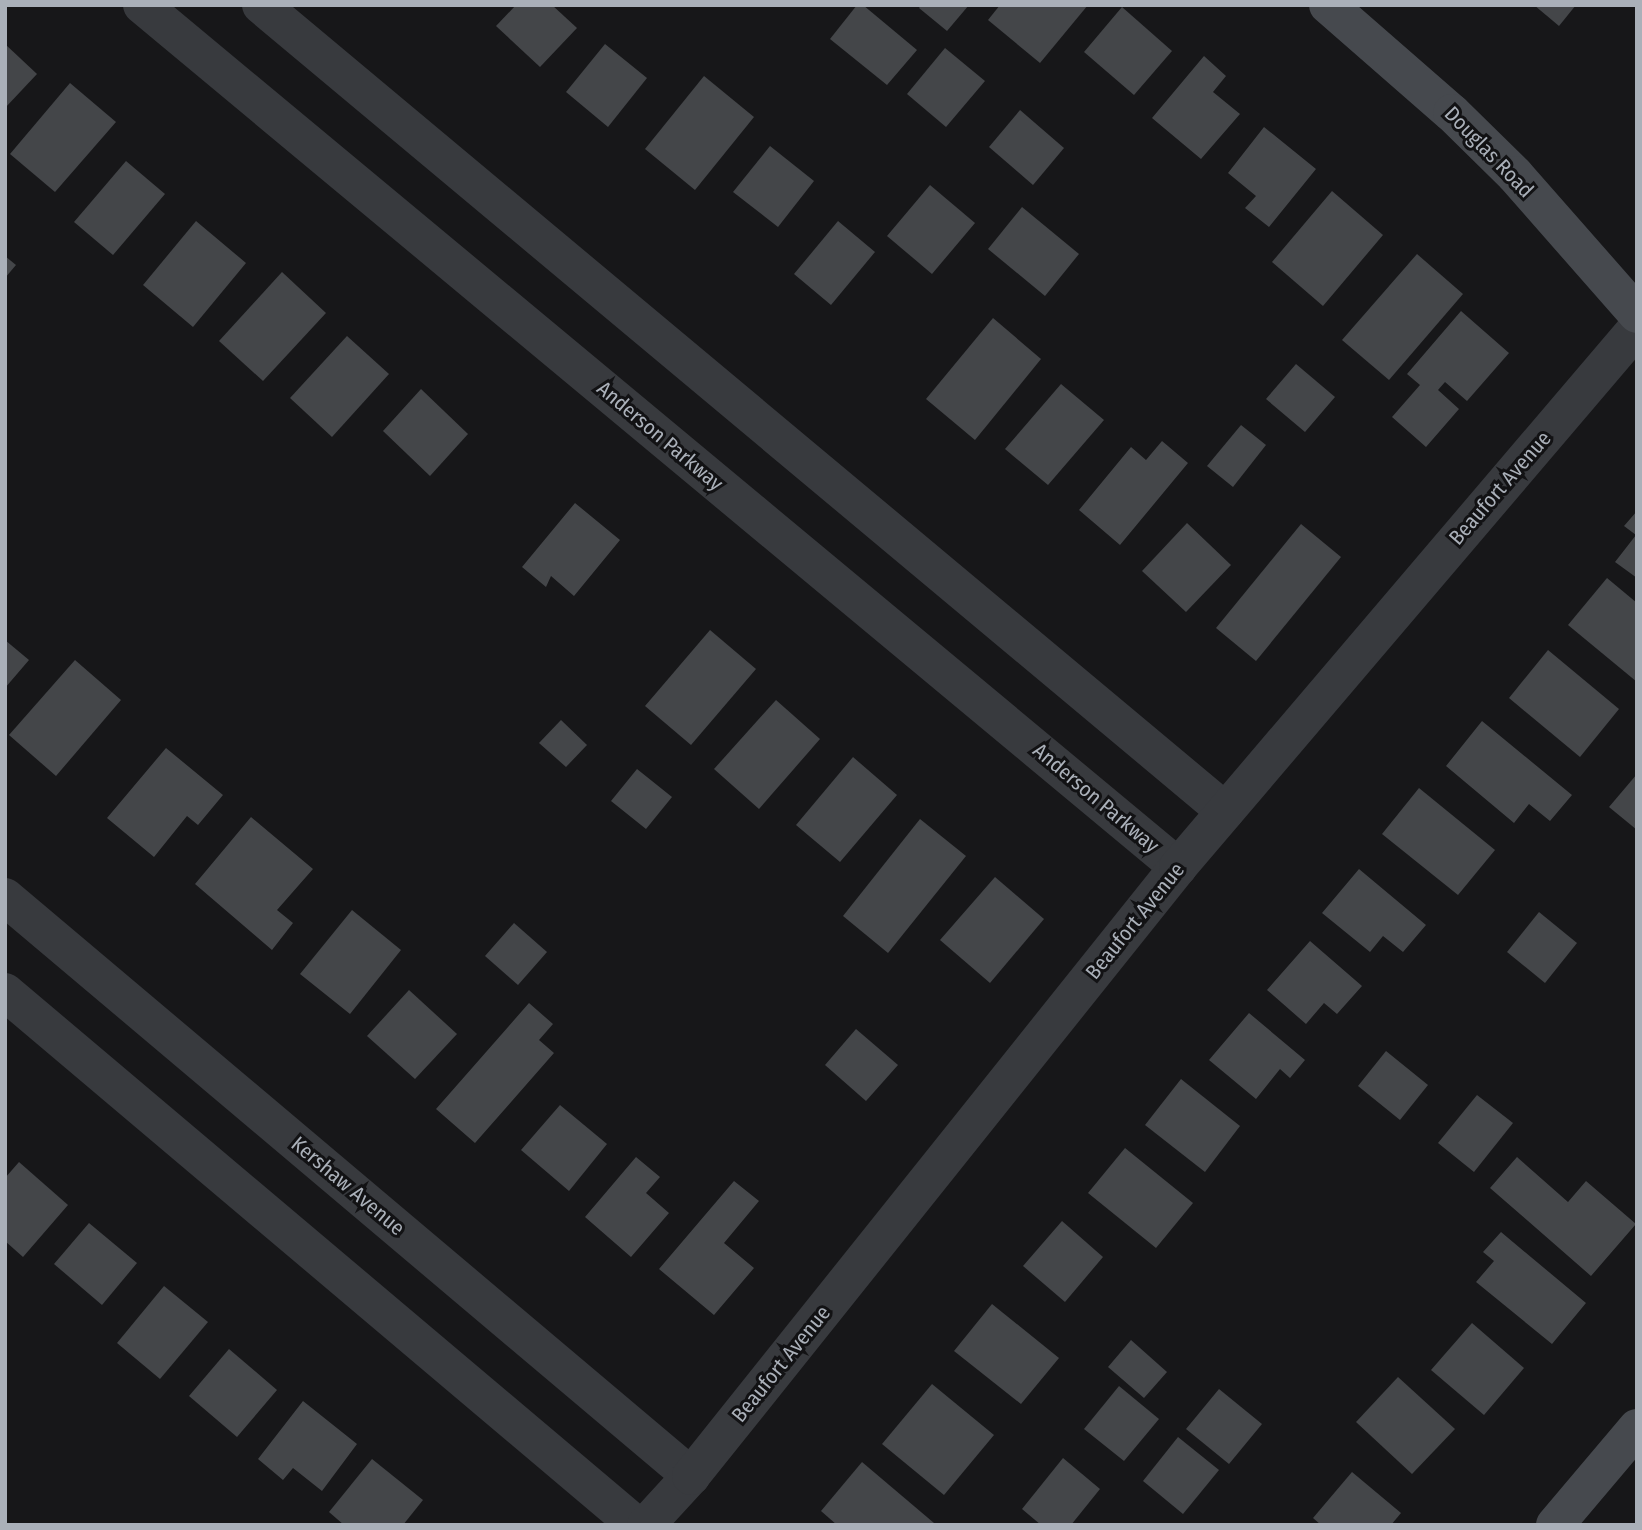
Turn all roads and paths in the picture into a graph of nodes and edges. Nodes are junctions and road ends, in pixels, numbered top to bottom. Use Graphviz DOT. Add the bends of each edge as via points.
graph roads {
  1 [pos="142,5"];
  2 [pos="261,5"];
  3 [pos="1328,5"];
  4 [pos="1637,314"];
  5 [pos="1637,328"];
  6 [pos="1225,811"];
  7 [pos="1178,867"];
  8 [pos="5,897"];
  9 [pos="5,992"];
  10 [pos="1637,1428"];
  11 [pos="691,1476"];
  12 [pos="656,1520"];
  13 [pos="1555,1525"];
  1 -- 7 [label="street, Anderson Parkway"];
  2 -- 6 [label="street"];
  3 -- 4 [label="street, Douglas Road" via="1515,175"];
  5 -- 6 [label="street, Beaufort Avenue"];
  6 -- 7 [label="street, Beaufort Avenue"];
  7 -- 11 [label="street, Beaufort Avenue"];
  8 -- 11 [label="street, Kershaw Avenue"];
  9 -- 12 [label="street"];
  10 -- 13 [label="street"];
  11 -- 12 [label="street, Beaufort Avenue"];
}
